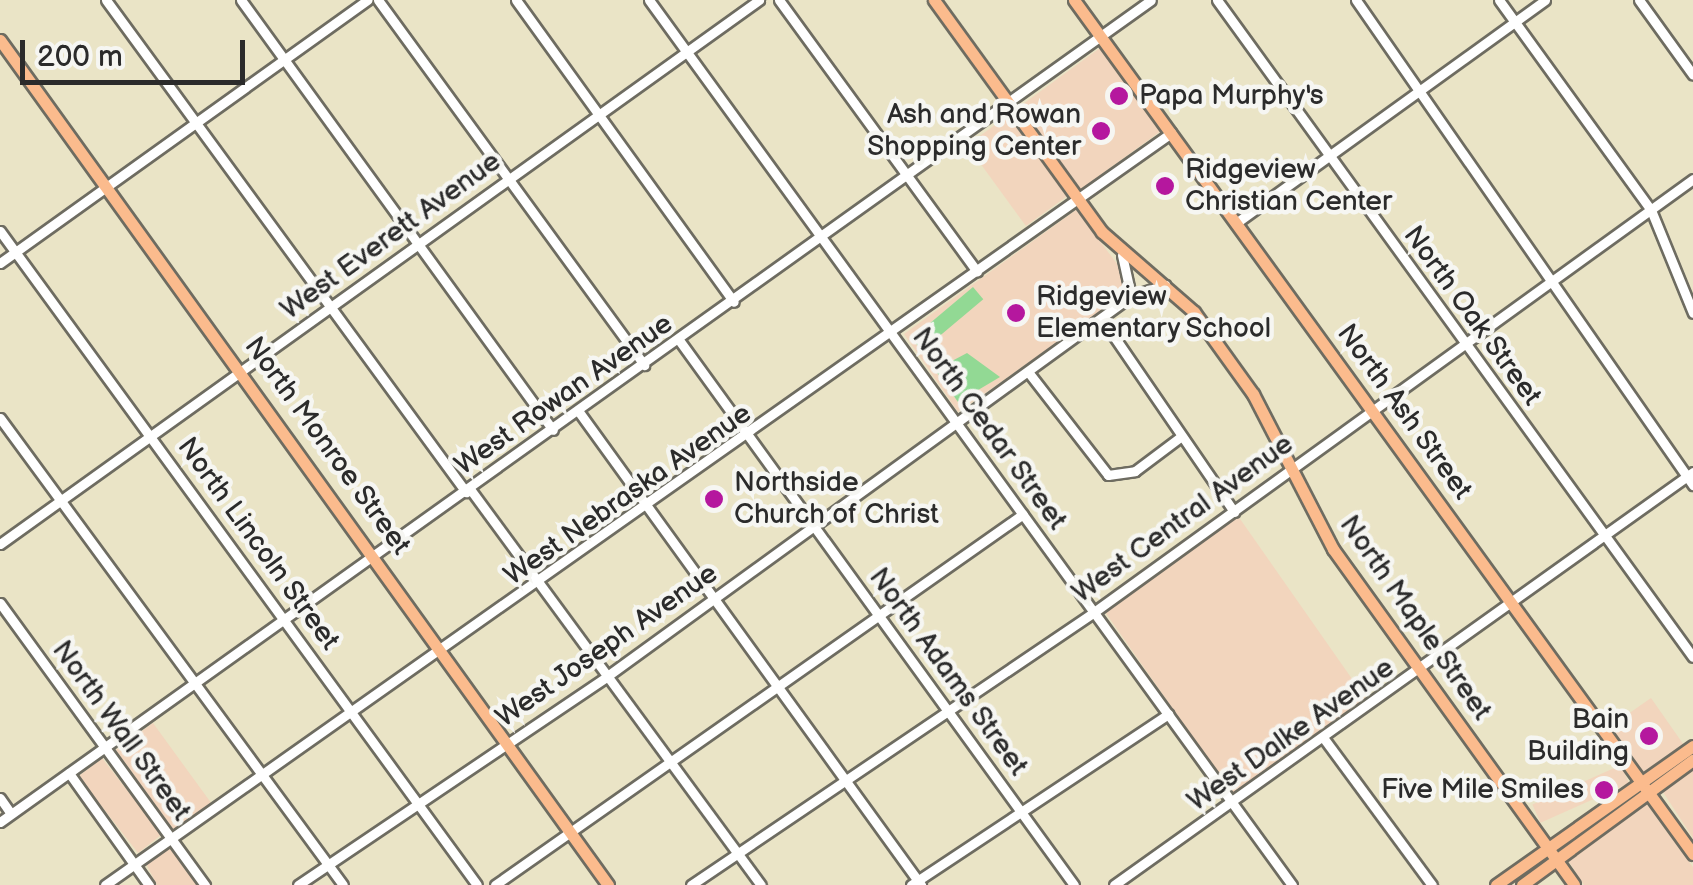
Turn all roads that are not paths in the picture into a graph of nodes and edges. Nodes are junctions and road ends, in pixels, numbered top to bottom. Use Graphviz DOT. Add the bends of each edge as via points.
graph roads {
  1 [pos="106,0"];
  2 [pos="241,0"];
  3 [pos="368,0"];
  4 [pos="378,0"];
  5 [pos="516,0"];
  6 [pos="649,0"];
  7 [pos="760,0"];
  8 [pos="780,0"];
  9 [pos="934,0"];
  10 [pos="1074,0"];
  11 [pos="1151,0"];
  12 [pos="1216,0"];
  13 [pos="1356,0"];
  14 [pos="1499,0"];
  15 [pos="1545,0"];
  16 [pos="1639,0"];
  17 [pos="1515,22"];
  18 [pos="1101,36"];
  19 [pos="0,40"];
  20 [pos="687,52"];
  21 [pos="284,60"];
  22 [pos="1693,75"];
  23 [pos="1421,89"];
  24 [pos="1010,103"];
  25 [pos="599,116"];
  26 [pos="196,122"];
  27 [pos="1170,133"];
  28 [pos="1328,156"];
  29 [pos="907,177"];
  30 [pos="510,179"];
  31 [pos="1693,180"];
  32 [pos="106,186"];
  33 [pos="1079,200"];
  34 [pos="1651,210"];
  35 [pos="1236,223"];
  36 [pos="0,230"];
  37 [pos="822,239"];
  38 [pos="418,244"];
  39 [pos="16,252"];
  40 [pos="1122,255"];
  41 [pos="0,263"];
  42 [pos="978,272"];
  43 [pos="1556,278"];
  44 [pos="1165,285"];
  45 [pos="1131,296"];
  46 [pos="734,302"];
  47 [pos="331,308"];
  48 [pos="1693,313"];
  49 [pos="1102,318"];
  50 [pos="892,334"];
  51 [pos="679,340"];
  52 [pos="1465,344"];
  53 [pos="644,366"];
  54 [pos="242,371"];
  55 [pos="1030,373"];
  56 [pos="1372,411"];
  57 [pos="580,412"];
  58 [pos="0,418"];
  59 [pos="958,425"];
  60 [pos="553,430"];
  61 [pos="151,436"];
  62 [pos="749,436"];
  63 [pos="1179,438"];
  64 [pos="1296,466"];
  65 [pos="1691,478"];
  66 [pos="468,490"];
  67 [pos="60,500"];
  68 [pos="648,508"];
  69 [pos="1234,512"];
  70 [pos="1023,514"];
  71 [pos="816,526"];
  72 [pos="1606,538"];
  73 [pos="0,544"];
  74 [pos="376,556"];
  75 [pos="539,586"];
  76 [pos="715,599"];
  77 [pos="0,603"];
  78 [pos="1513,605"];
  79 [pos="1094,612"];
  80 [pos="880,617"];
  81 [pos="286,620"];
  82 [pos="446,650"];
  83 [pos="1693,657"];
  84 [pos="1420,671"];
  85 [pos="606,676"];
  86 [pos="195,684"];
  87 [pos="779,689"];
  88 [pos="947,711"];
  89 [pos="353,712"];
  90 [pos="1168,714"];
  91 [pos="511,739"];
  92 [pos="1325,740"];
  93 [pos="1693,746"];
  94 [pos="106,747"];
  95 [pos="1693,760"];
  96 [pos="671,766"];
  97 [pos="68,774"];
  98 [pos="262,776"];
  99 [pos="844,780"];
  100 [pos="1640,781"];
  101 [pos="1649,794"];
  102 [pos="0,798"];
  103 [pos="419,802"];
  104 [pos="1234,805"];
  105 [pos="1022,812"];
  106 [pos="12,814"];
  107 [pos="0,822"];
  108 [pos="576,829"];
  109 [pos="172,838"];
  110 [pos="1547,848"];
  111 [pos="737,853"];
  112 [pos="1693,854"];
  113 [pos="1556,861"];
  114 [pos="134,864"];
  115 [pos="328,864"];
  116 [pos="916,884"];
  117 [pos="105,885"];
  118 [pos="149,885"];
  119 [pos="206,885"];
  120 [pos="298,885"];
  121 [pos="343,885"];
  122 [pos="478,885"];
  123 [pos="495,885"];
  124 [pos="608,885"];
  125 [pos="691,885"];
  126 [pos="761,885"];
  127 [pos="1074,885"];
  128 [pos="1114,885"];
  129 [pos="1292,885"];
  130 [pos="1432,885"];
  131 [pos="1496,885"];
  132 [pos="1522,885"];
  133 [pos="1574,885"];
  1 -- 26 [label="street"];
  2 -- 21 [label="street"];
  3 -- 21 [label="street"];
  4 -- 30 [label="street"];
  5 -- 25 [label="street"];
  6 -- 20 [label="street, North Cedar Street"];
  7 -- 20 [label="street, West Everett Avenue"];
  8 -- 29 [label="street"];
  9 -- 24 [label="main road, North Maple Street"];
  10 -- 18 [label="main road, North Ash Street"];
  11 -- 18 [label="street, West Rowan Avenue"];
  12 -- 28 [label="street, North Oak Street"];
  13 -- 23 [label="street"];
  14 -- 17 [label="street"];
  15 -- 17 [label="street"];
  16 -- 22 [label="street"];
  17 -- 23 [label="street"];
  17 -- 34 [label="street"];
  18 -- 24 [label="street, West Rowan Avenue"];
  18 -- 27 [label="main road, North Ash Street"];
  19 -- 32 [label="main road, North Monroe Street"];
  20 -- 25 [label="street, West Everett Avenue"];
  20 -- 37 [label="street, North Cedar Street"];
  21 -- 26 [label="street"];
  21 -- 38 [label="street"];
  23 -- 28 [label="street"];
  23 -- 43 [label="street"];
  24 -- 29 [label="street, West Rowan Avenue"];
  24 -- 33 [label="main road, North Maple Street"];
  25 -- 30 [label="street, West Everett Avenue"];
  25 -- 46 [label="street"];
  26 -- 32 [label="street"];
  26 -- 47 [label="street"];
  27 -- 33 [label="street, West Nebraska Avenue"];
  27 -- 35 [label="main road, North Ash Street"];
  28 -- 35 [label="street"];
  28 -- 52 [label="street, North Oak Street"];
  29 -- 37 [label="street, West Rowan Avenue"];
  29 -- 42 [label="street"];
  30 -- 38 [label="street, West Everett Avenue"];
  30 -- 53 [label="street"];
  31 -- 34 [label="street, West Central Avenue"];
  32 -- 39 [label="street"];
  32 -- 54 [label="main road, North Monroe Street"];
  33 -- 40 [label="main road, North Maple Street"];
  33 -- 42 [label="street, West Nebraska Avenue"];
  34 -- 43 [label="street, West Central Avenue"];
  34 -- 48 [label="street"];
  35 -- 56 [label="main road, North Ash Street"];
  36 -- 39 [label="street, North Lincoln Street"];
  37 -- 46 [label="street, West Rowan Avenue"];
  37 -- 50 [label="street, North Cedar Street"];
  38 -- 47 [label="street, West Everett Avenue"];
  38 -- 60 [label="street"];
  39 -- 41 [label="street"];
  39 -- 61 [label="street, North Lincoln Street"];
  40 -- 44 [label="main road, North Maple Street"];
  40 -- 45 [label="street"];
  42 -- 50 [label="street, West Nebraska Avenue"];
  43 -- 52 [label="street, West Central Avenue"];
  43 -- 65 [label="street" via="1586,336"];
  44 -- 45 [label="street, West Joseph Avenue"];
  44 -- 64 [label="main road, North Maple Street" via="1224,353"];
  45 -- 49 [label="street, West Joseph Avenue"];
  46 -- 51 [label="street, West Rowan Avenue"];
  47 -- 54 [label="street, West Everett Avenue"];
  47 -- 66 [label="street"];
  49 -- 55 [label="street, West Joseph Avenue"];
  49 -- 63 [label="street"];
  50 -- 59 [label="street, North Cedar Street"];
  50 -- 62 [label="street, West Nebraska Avenue"];
  51 -- 53 [label="street, West Rowan Avenue"];
  51 -- 62 [label="street, North Adams Street"];
  52 -- 56 [label="street, West Central Avenue"];
  52 -- 72 [label="street, North Oak Street"];
  53 -- 57 [label="street, West Rowan Avenue"];
  54 -- 61 [label="street, West Everett Avenue"];
  54 -- 74 [label="main road, North Monroe Street"];
  55 -- 59 [label="street, West Joseph Avenue"];
  55 -- 63 [label="street" via="1108,475 1135,471"];
  56 -- 64 [label="street, West Central Avenue"];
  56 -- 78 [label="main road, North Ash Street"];
  57 -- 60 [label="street, West Rowan Avenue"];
  57 -- 68 [label="street"];
  58 -- 67 [label="street"];
  59 -- 70 [label="street, North Cedar Street"];
  59 -- 71 [label="street, West Joseph Avenue"];
  60 -- 66 [label="street, West Rowan Avenue"];
  61 -- 67 [label="street, West Everett Avenue"];
  61 -- 81 [label="street, North Lincoln Street"];
  62 -- 68 [label="street, West Nebraska Avenue"];
  62 -- 71 [label="street, North Adams Street"];
  63 -- 69 [label="street"];
  64 -- 69 [label="street, West Central Avenue"];
  64 -- 84 [label="main road, North Maple Street" via="1322,532"];
  65 -- 72 [label="street, West Dalke Avenue"];
  66 -- 74 [label="street, West Rowan Avenue"];
  66 -- 75 [label="street"];
  67 -- 73 [label="street, West Everett Avenue"];
  67 -- 86 [label="street"];
  68 -- 75 [label="street, West Nebraska Avenue"];
  68 -- 76 [label="street"];
  69 -- 79 [label="street, West Central Avenue"];
  70 -- 79 [label="street, North Cedar Street"];
  70 -- 80 [label="street"];
  71 -- 76 [label="street, West Joseph Avenue"];
  71 -- 80 [label="street, North Adams Street"];
  72 -- 78 [label="street, West Dalke Avenue"];
  72 -- 83 [label="street, North Oak Street"];
  74 -- 81 [label="street, West Rowan Avenue"];
  74 -- 82 [label="main road, North Monroe Street"];
  75 -- 82 [label="street, West Nebraska Avenue"];
  75 -- 85 [label="street"];
  76 -- 85 [label="street, West Joseph Avenue"];
  76 -- 87 [label="street"];
  77 -- 94 [label="street, North Wall Street"];
  78 -- 84 [label="street, West Dalke Avenue"];
  78 -- 100 [label="main road, North Ash Street"];
  79 -- 88 [label="street, West Central Avenue"];
  79 -- 90 [label="street, North Cedar Street"];
  80 -- 87 [label="street"];
  80 -- 88 [label="street, North Adams Street"];
  81 -- 86 [label="street, West Rowan Avenue"];
  81 -- 89 [label="street, North Lincoln Street"];
  82 -- 89 [label="street, West Nebraska Avenue"];
  82 -- 91 [label="main road, North Monroe Street"];
  84 -- 92 [label="street, West Dalke Avenue"];
  84 -- 110 [label="main road, North Maple Street"];
  85 -- 91 [label="street, West Joseph Avenue"];
  85 -- 96 [label="street"];
  86 -- 94 [label="street, West Rowan Avenue"];
  86 -- 98 [label="street"];
  87 -- 96 [label="street"];
  87 -- 99 [label="street"];
  88 -- 99 [label="street, West Central Avenue"];
  88 -- 105 [label="street, North Adams Street"];
  89 -- 98 [label="street, West Nebraska Avenue"];
  89 -- 103 [label="street, North Lincoln Street"];
  90 -- 104 [label="street, North Cedar Street"];
  90 -- 105 [label="street"];
  91 -- 103 [label="street, West Joseph Avenue"];
  91 -- 108 [label="main road, North Monroe Street"];
  92 -- 104 [label="street, West Dalke Avenue"];
  92 -- 130 [label="street"];
  93 -- 100 [label="main road"];
  94 -- 97 [label="street, West Rowan Avenue"];
  94 -- 109 [label="street, North Wall Street"];
  95 -- 101 [label="main road"];
  96 -- 108 [label="street"];
  96 -- 111 [label="street"];
  97 -- 106 [label="street, West Rowan Avenue"];
  97 -- 114 [label="street"];
  98 -- 109 [label="street, West Nebraska Avenue"];
  98 -- 115 [label="street"];
  99 -- 111 [label="street, West Central Avenue"];
  99 -- 116 [label="street"];
  100 -- 101 [label="main road, North Ash Street"];
  100 -- 110 [label="main road"];
  101 -- 112 [label="main road, North Ash Street"];
  101 -- 113 [label="main road"];
  102 -- 106 [label="street"];
  103 -- 115 [label="street, West Joseph Avenue"];
  103 -- 122 [label="street, North Lincoln Street"];
  104 -- 128 [label="street, West Dalke Avenue"];
  104 -- 129 [label="street, North Cedar Street"];
  105 -- 116 [label="street"];
  105 -- 127 [label="street, North Adams Street"];
  106 -- 107 [label="street, West Rowan Avenue"];
  108 -- 123 [label="street"];
  108 -- 124 [label="main road, North Monroe Street"];
  109 -- 114 [label="street, West Nebraska Avenue"];
  109 -- 119 [label="street, North Wall Street"];
  110 -- 113 [label="main road, North Maple Street"];
  110 -- 131 [label="main road"];
  111 -- 125 [label="street, West Central Avenue"];
  111 -- 126 [label="street"];
  113 -- 132 [label="main road"];
  113 -- 133 [label="main road, North Maple Street"];
  114 -- 117 [label="street, West Nebraska Avenue"];
  114 -- 118 [label="street"];
  115 -- 120 [label="street, West Joseph Avenue"];
  115 -- 121 [label="street"];
}
